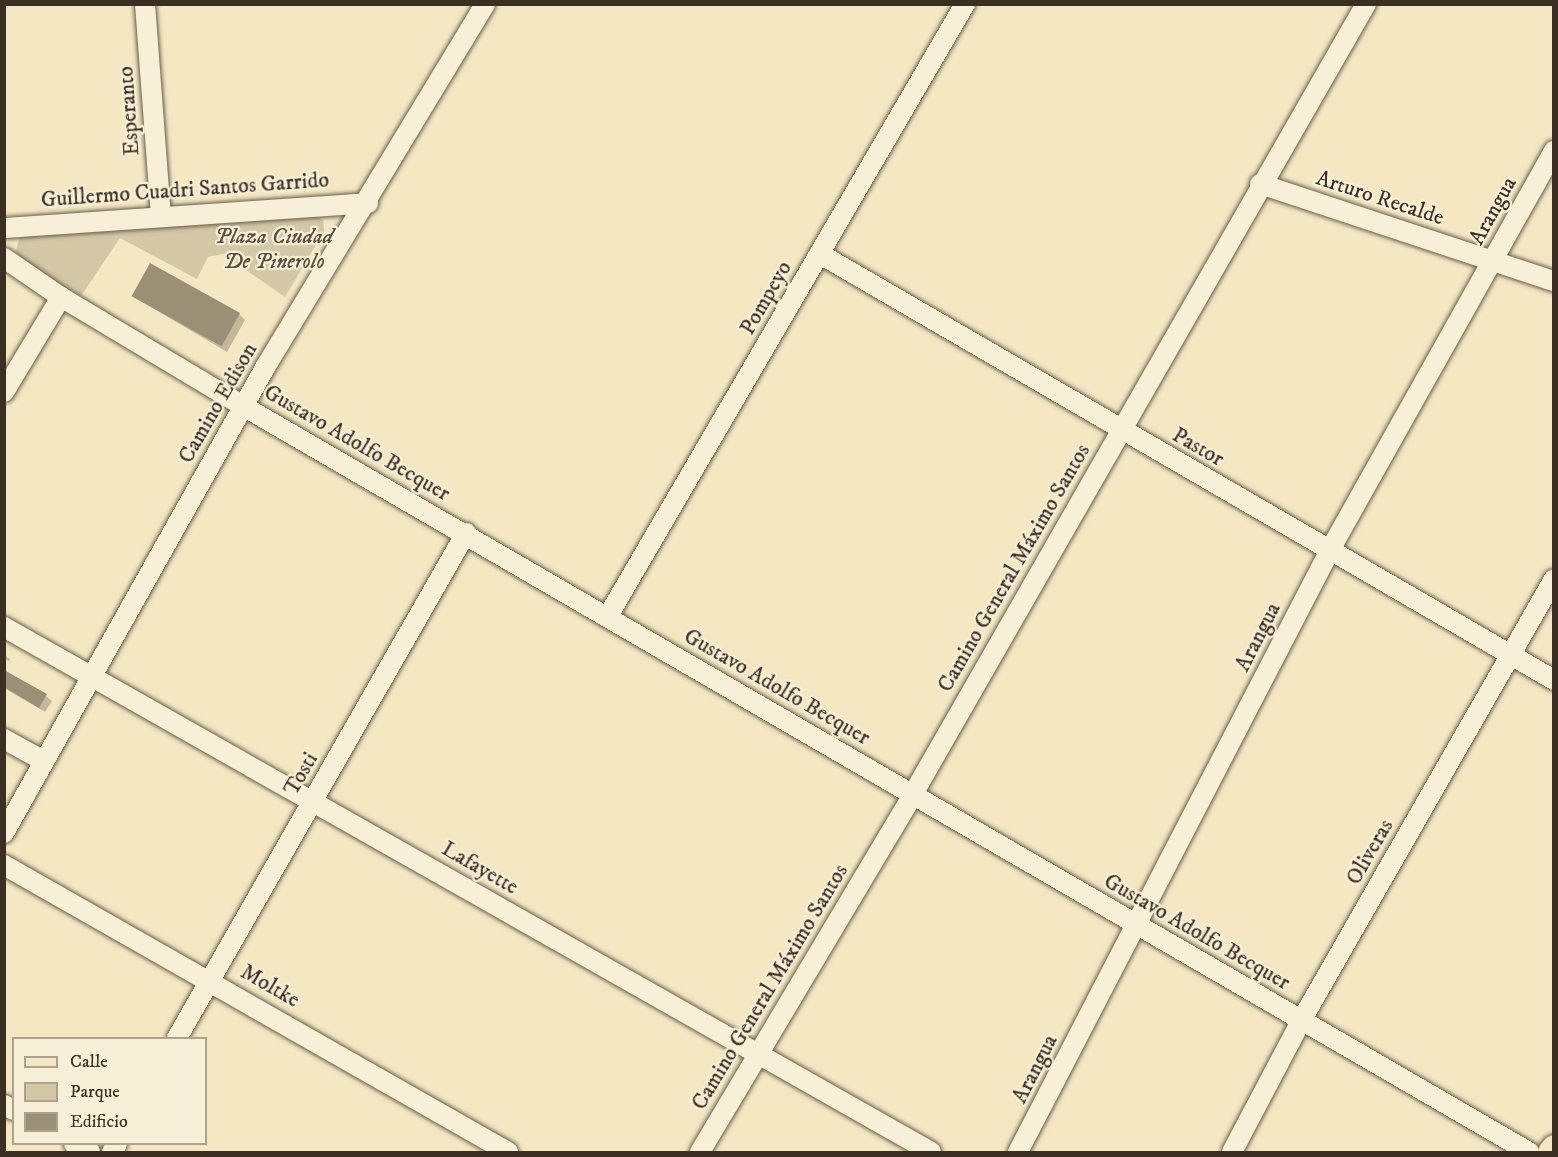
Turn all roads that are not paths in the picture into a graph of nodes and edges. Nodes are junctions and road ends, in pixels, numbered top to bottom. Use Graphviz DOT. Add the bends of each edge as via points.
graph roads {
  1 [pos="145,4"];
  2 [pos="485,4"];
  3 [pos="965,4"];
  4 [pos="1366,4"];
  5 [pos="1554,151"];
  6 [pos="1260,184"];
  7 [pos="368,202"];
  8 [pos="161,215"];
  9 [pos="4,228"];
  10 [pos="820,254"];
  11 [pos="4,258"];
  12 [pos="1492,261"];
  13 [pos="1554,281"];
  14 [pos="61,297"];
  15 [pos="4,392"];
  16 [pos="243,406"];
  17 [pos="1120,429"];
  18 [pos="466,533"];
  19 [pos="1330,550"];
  20 [pos="1554,579"];
  21 [pos="608,616"];
  22 [pos="4,627"];
  23 [pos="1510,655"];
  24 [pos="92,674"];
  25 [pos="1554,680"];
  26 [pos="4,739"];
  27 [pos="44,761"];
  28 [pos="913,794"];
  29 [pos="314,799"];
  30 [pos="4,833"];
  31 [pos="4,865"];
  32 [pos="1137,924"];
  33 [pos="210,979"];
  34 [pos="1301,1021"];
  35 [pos="178,1037"];
  36 [pos="757,1056"];
  37 [pos="1554,1147"];
  38 [pos="508,1152"];
  39 [pos="700,1152"];
  40 [pos="931,1152"];
  41 [pos="1018,1152"];
  42 [pos="1232,1152"];
  43 [pos="1529,1152"];
  44 [pos="1550,1152"];
  1 -- 8 [label="street, Esperanto"];
  2 -- 7 [label="street, Camino Edison"];
  3 -- 10 [label="street, Pompeyo"];
  4 -- 6 [label="street, Camino General Máximo Santos"];
  5 -- 12 [label="street, Arangua"];
  6 -- 12 [label="street, Arturo Recalde"];
  6 -- 17 [label="street, Camino General Máximo Santos"];
  7 -- 8 [label="street, Guillermo Cuadri Santos Garrido"];
  7 -- 16 [label="street, Camino Edison"];
  8 -- 9 [label="street, Guillermo Cuadri Santos Garrido"];
  10 -- 17 [label="street, Pastor"];
  10 -- 21 [label="street, Pompeyo"];
  11 -- 14 [label="street, Gustavo Adolfo Becquer"];
  12 -- 13 [label="street, Arturo Recalde"];
  12 -- 19 [label="street, Arangua"];
  14 -- 15 [label="street"];
  14 -- 16 [label="street, Gustavo Adolfo Becquer"];
  16 -- 18 [label="street, Gustavo Adolfo Becquer"];
  16 -- 24 [label="street, Camino Edison"];
  17 -- 19 [label="street, Pastor"];
  17 -- 28 [label="street, Camino General Máximo Santos"];
  18 -- 21 [label="street, Gustavo Adolfo Becquer"];
  18 -- 29 [label="street, Tosti"];
  19 -- 23 [label="street, Pastor"];
  19 -- 32 [label="street, Arangua"];
  20 -- 23 [label="street, Oliveras"];
  21 -- 28 [label="street, Gustavo Adolfo Becquer"];
  22 -- 24 [label="street, Lafayette"];
  23 -- 25 [label="street, Pastor"];
  23 -- 34 [label="street, Oliveras"];
  24 -- 27 [label="street, Camino Edison"];
  24 -- 29 [label="street, Lafayette"];
  26 -- 27 [label="street"];
  27 -- 30 [label="street, Camino Edison"];
  28 -- 32 [label="street, Gustavo Adolfo Becquer"];
  28 -- 36 [label="street, Camino General Máximo Santos"];
  29 -- 33 [label="street, Tosti"];
  29 -- 36 [label="street, Lafayette"];
  31 -- 33 [label="street, Moltke"];
  32 -- 34 [label="street, Gustavo Adolfo Becquer"];
  32 -- 41 [label="street, Arangua"];
  33 -- 35 [label="street, Tosti"];
  33 -- 38 [label="street, Moltke"];
  34 -- 42 [label="street, Oliveras"];
  34 -- 43 [label="street, Gustavo Adolfo Becquer"];
  36 -- 39 [label="street, Camino General Máximo Santos"];
  36 -- 40 [label="street, Lafayette"];
  37 -- 44 [label="main road"];
}
